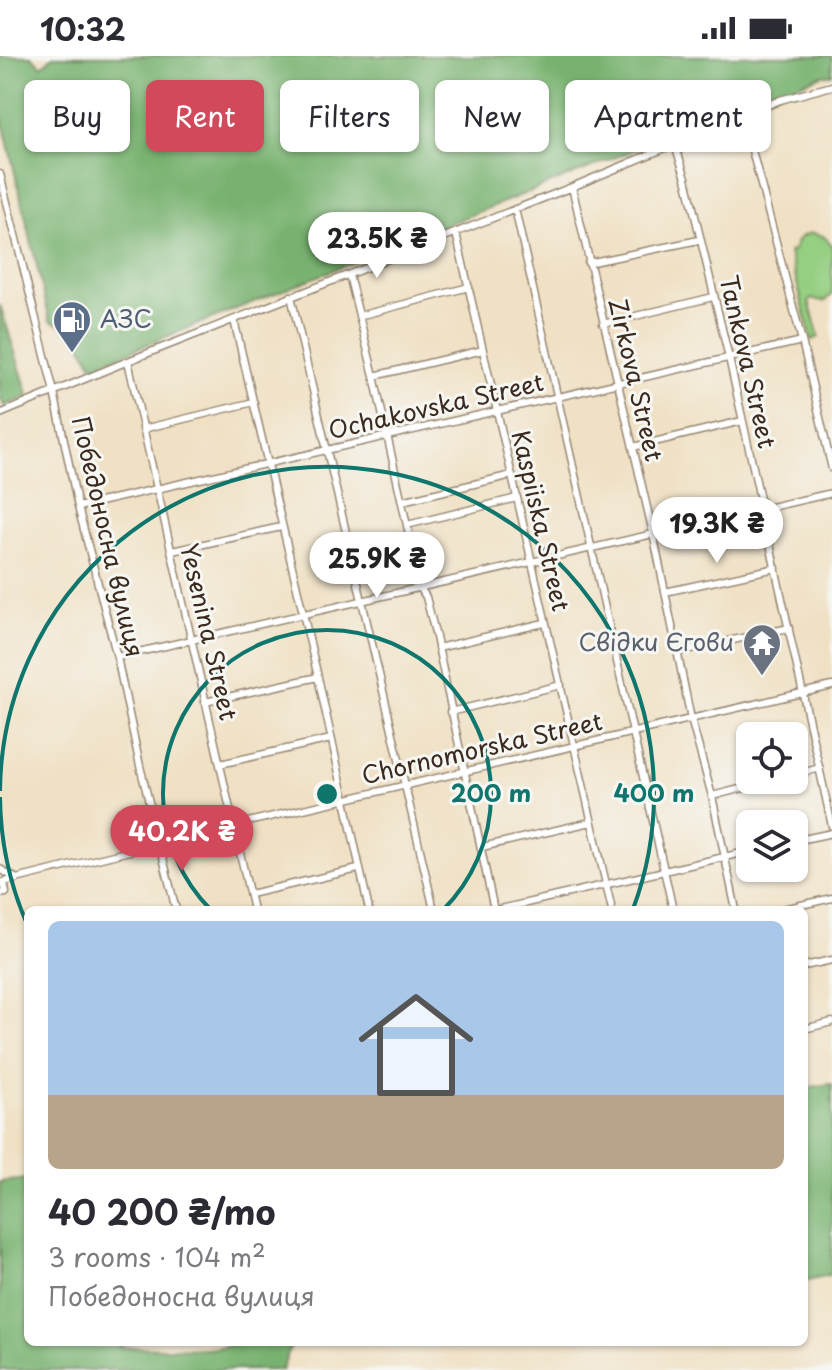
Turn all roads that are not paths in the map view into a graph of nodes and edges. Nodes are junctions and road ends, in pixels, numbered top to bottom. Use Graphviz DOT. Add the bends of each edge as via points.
graph roads {
  1 [pos="832,86"];
  2 [pos="771,104"];
  3 [pos="651,152"];
  4 [pos="677,152"];
  5 [pos="752,152"];
  6 [pos="0,174"];
  7 [pos="572,187"];
  8 [pos="515,209"];
  9 [pos="456,233"];
  10 [pos="699,240"];
  11 [pos="588,263"];
  12 [pos="349,275"];
  13 [pos="469,287"];
  14 [pos="291,296"];
  15 [pos="713,297"];
  16 [pos="359,316"];
  17 [pos="234,320"];
  18 [pos="603,324"];
  19 [pos="802,341"];
  20 [pos="483,350"];
  21 [pos="729,358"];
  22 [pos="128,361"];
  23 [pos="374,376"];
  24 [pos="618,382"];
  25 [pos="54,392"];
  26 [pos="557,397"];
  27 [pos="254,402"];
  28 [pos="496,411"];
  29 [pos="0,414"];
  30 [pos="742,421"];
  31 [pos="143,429"];
  32 [pos="387,436"];
  33 [pos="633,447"];
  34 [pos="327,450"];
  35 [pos="267,464"];
  36 [pos="832,469"];
  37 [pos="512,475"];
  38 [pos="158,489"];
  39 [pos="832,493"];
  40 [pos="517,498"];
  41 [pos="402,501"];
  42 [pos="78,507"];
  43 [pos="763,510"];
  44 [pos="407,525"];
  45 [pos="281,527"];
  46 [pos="653,533"];
  47 [pos="591,548"];
  48 [pos="172,551"];
  49 [pos="532,561"];
  50 [pos="776,568"];
  51 [pos="421,589"];
  52 [pos="665,592"];
  53 [pos="362,602"];
  54 [pos="303,614"];
  55 [pos="544,623"];
  56 [pos="789,628"];
  57 [pos="192,639"];
  58 [pos="438,648"];
  59 [pos="677,652"];
  60 [pos="117,657"];
  61 [pos="318,677"];
  62 [pos="561,685"];
  63 [pos="832,686"];
  64 [pos="803,693"];
  65 [pos="205,702"];
  66 [pos="450,712"];
  67 [pos="691,719"];
  68 [pos="634,732"];
  69 [pos="331,739"];
  70 [pos="573,745"];
  71 [pos="220,764"];
  72 [pos="820,768"];
  73 [pos="808,771"];
  74 [pos="463,772"];
  75 [pos="403,786"];
  76 [pos="736,790"];
  77 [pos="712,796"];
  78 [pos="345,799"];
  79 [pos="591,822"];
  80 [pos="235,825"];
  81 [pos="832,826"];
  82 [pos="832,833"];
  83 [pos="808,838"];
  84 [pos="159,844"];
  85 [pos="482,847"];
  86 [pos="736,854"];
  87 [pos="724,856"];
  88 [pos="0,869"];
  89 [pos="358,869"];
  90 [pos="664,871"];
  91 [pos="17,879"];
  92 [pos="2,883"];
  93 [pos="606,885"];
  94 [pos="0,894"];
  95 [pos="250,894"];
  96 [pos="832,898"];
  97 [pos="175,906"];
  98 [pos="252,906"];
  99 [pos="368,906"];
  100 [pos="433,906"];
  101 [pos="494,906"];
  102 [pos="513,906"];
  103 [pos="611,906"];
  104 [pos="672,906"];
  105 [pos="735,906"];
  106 [pos="797,906"];
  107 [pos="832,960"];
  108 [pos="808,965"];
  109 [pos="832,1022"];
  110 [pos="808,1028"];
  1 -- 2 [label="street"];
  3 -- 7 [label="street"];
  4 -- 10 [label="street, Tankova Street"];
  5 -- 19 [label="street"];
  6 -- 25 [label="street, Победоносна вулиця"];
  7 -- 8 [label="street"];
  7 -- 11 [label="street, Zirkova Street"];
  8 -- 9 [label="street"];
  8 -- 26 [label="street"];
  9 -- 12 [label="street"];
  9 -- 13 [label="street, Kaspiiska Street"];
  10 -- 11 [label="street"];
  10 -- 15 [label="street, Tankova Street"];
  11 -- 18 [label="street, Zirkova Street"];
  12 -- 14 [label="street"];
  12 -- 16 [label="street"];
  13 -- 16 [label="street"];
  13 -- 20 [label="street, Kaspiiska Street"];
  14 -- 17 [label="street"];
  14 -- 34 [label="street"];
  15 -- 18 [label="street"];
  15 -- 21 [label="street, Tankova Street"];
  16 -- 23 [label="street"];
  17 -- 22 [label="street"];
  17 -- 27 [label="street"];
  18 -- 24 [label="street, Zirkova Street"];
  19 -- 21 [label="street, Ochakovska Street"];
  19 -- 36 [label="street"];
  20 -- 23 [label="street"];
  20 -- 28 [label="street, Kaspiiska Street"];
  21 -- 24 [label="street, Ochakovska Street"];
  21 -- 30 [label="street, Tankova Street"];
  22 -- 25 [label="street"];
  22 -- 31 [label="street, Yesenina Street"];
  23 -- 32 [label="street"];
  24 -- 26 [label="street, Ochakovska Street"];
  24 -- 33 [label="street, Zirkova Street"];
  25 -- 29 [label="street"];
  25 -- 42 [label="street, Победоносна вулиця"];
  26 -- 28 [label="street, Ochakovska Street"];
  26 -- 47 [label="street"];
  27 -- 31 [label="street"];
  27 -- 35 [label="street"];
  28 -- 32 [label="street, Ochakovska Street"];
  28 -- 37 [label="street, Kaspiiska Street"];
  30 -- 33 [label="street"];
  30 -- 43 [label="street, Tankova Street"];
  31 -- 38 [label="street, Yesenina Street"];
  32 -- 34 [label="street, Ochakovska Street"];
  32 -- 41 [label="street"];
  33 -- 46 [label="street, Zirkova Street"];
  34 -- 35 [label="street, Ochakovska Street"];
  34 -- 53 [label="street"];
  35 -- 38 [label="street, Ochakovska Street"];
  35 -- 45 [label="street"];
  37 -- 40 [label="street, Kaspiiska Street"];
  37 -- 41 [label="street"];
  38 -- 42 [label="street, Ochakovska Street"];
  38 -- 48 [label="street, Yesenina Street"];
  39 -- 43 [label="street"];
  40 -- 44 [label="street"];
  40 -- 49 [label="street, Kaspiiska Street"];
  41 -- 44 [label="street"];
  42 -- 60 [label="street, Победоносна вулиця"];
  43 -- 46 [label="street"];
  43 -- 50 [label="street, Tankova Street"];
  44 -- 51 [label="street"];
  45 -- 48 [label="street"];
  45 -- 54 [label="street"];
  46 -- 47 [label="street"];
  46 -- 52 [label="street, Zirkova Street"];
  47 -- 49 [label="street"];
  47 -- 68 [label="street"];
  48 -- 57 [label="street, Yesenina Street"];
  49 -- 51 [label="street"];
  49 -- 55 [label="street, Kaspiiska Street"];
  50 -- 52 [label="street"];
  50 -- 56 [label="street, Tankova Street"];
  51 -- 53 [label="street"];
  51 -- 58 [label="street"];
  52 -- 59 [label="street, Zirkova Street"];
  53 -- 54 [label="street"];
  53 -- 75 [label="street"];
  54 -- 57 [label="street"];
  54 -- 61 [label="street"];
  55 -- 58 [label="street"];
  55 -- 62 [label="street, Kaspiiska Street"];
  56 -- 59 [label="street"];
  56 -- 64 [label="street, Tankova Street"];
  57 -- 60 [label="street"];
  57 -- 65 [label="street, Yesenina Street"];
  58 -- 66 [label="street"];
  59 -- 67 [label="street, Zirkova Street"];
  60 -- 84 [label="street, Победоносна вулиця"];
  61 -- 65 [label="street"];
  61 -- 69 [label="street"];
  62 -- 66 [label="street"];
  62 -- 70 [label="street, Kaspiiska Street"];
  63 -- 64 [label="street, Chornomorska Street"];
  64 -- 67 [label="street, Chornomorska Street"];
  64 -- 72 [label="street, Tankova Street"];
  65 -- 71 [label="street, Yesenina Street"];
  66 -- 74 [label="street"];
  67 -- 68 [label="street, Chornomorska Street"];
  67 -- 77 [label="street, Zirkova Street"];
  68 -- 70 [label="street, Chornomorska Street"];
  68 -- 90 [label="street"];
  69 -- 71 [label="street"];
  69 -- 78 [label="street"];
  70 -- 74 [label="street, Chornomorska Street"];
  70 -- 79 [label="street, Kaspiiska Street"];
  71 -- 80 [label="street, Yesenina Street"];
  72 -- 73 [label="street"];
  72 -- 81 [label="street, Tankova Street"];
  74 -- 75 [label="street, Chornomorska Street"];
  74 -- 85 [label="street"];
  75 -- 78 [label="street, Chornomorska Street"];
  75 -- 100 [label="street"];
  76 -- 77 [label="street"];
  77 -- 87 [label="street, Zirkova Street"];
  78 -- 80 [label="street, Chornomorska Street"];
  78 -- 89 [label="street"];
  79 -- 85 [label="street"];
  79 -- 93 [label="street, Kaspiiska Street"];
  80 -- 84 [label="street, Chornomorska Street"];
  80 -- 95 [label="street, Yesenina Street"];
  82 -- 83 [label="street"];
  84 -- 91 [label="street, Chornomorska Street"];
  84 -- 97 [label="street, Победоносна вулиця"];
  85 -- 101 [label="street"];
  86 -- 87 [label="street"];
  87 -- 90 [label="street"];
  87 -- 105 [label="street, Zirkova Street"];
  88 -- 91 [label="street"];
  89 -- 95 [label="street"];
  89 -- 99 [label="street"];
  90 -- 93 [label="street"];
  90 -- 104 [label="street"];
  91 -- 92 [label="street, Chornomorska Street"];
  92 -- 94 [label="street" via="6,893"];
  93 -- 102 [label="street"];
  93 -- 103 [label="street, Kaspiiska Street"];
  95 -- 98 [label="street, Yesenina Street"];
  96 -- 106 [label="street"];
  107 -- 108 [label="street"];
  109 -- 110 [label="street"];
}
